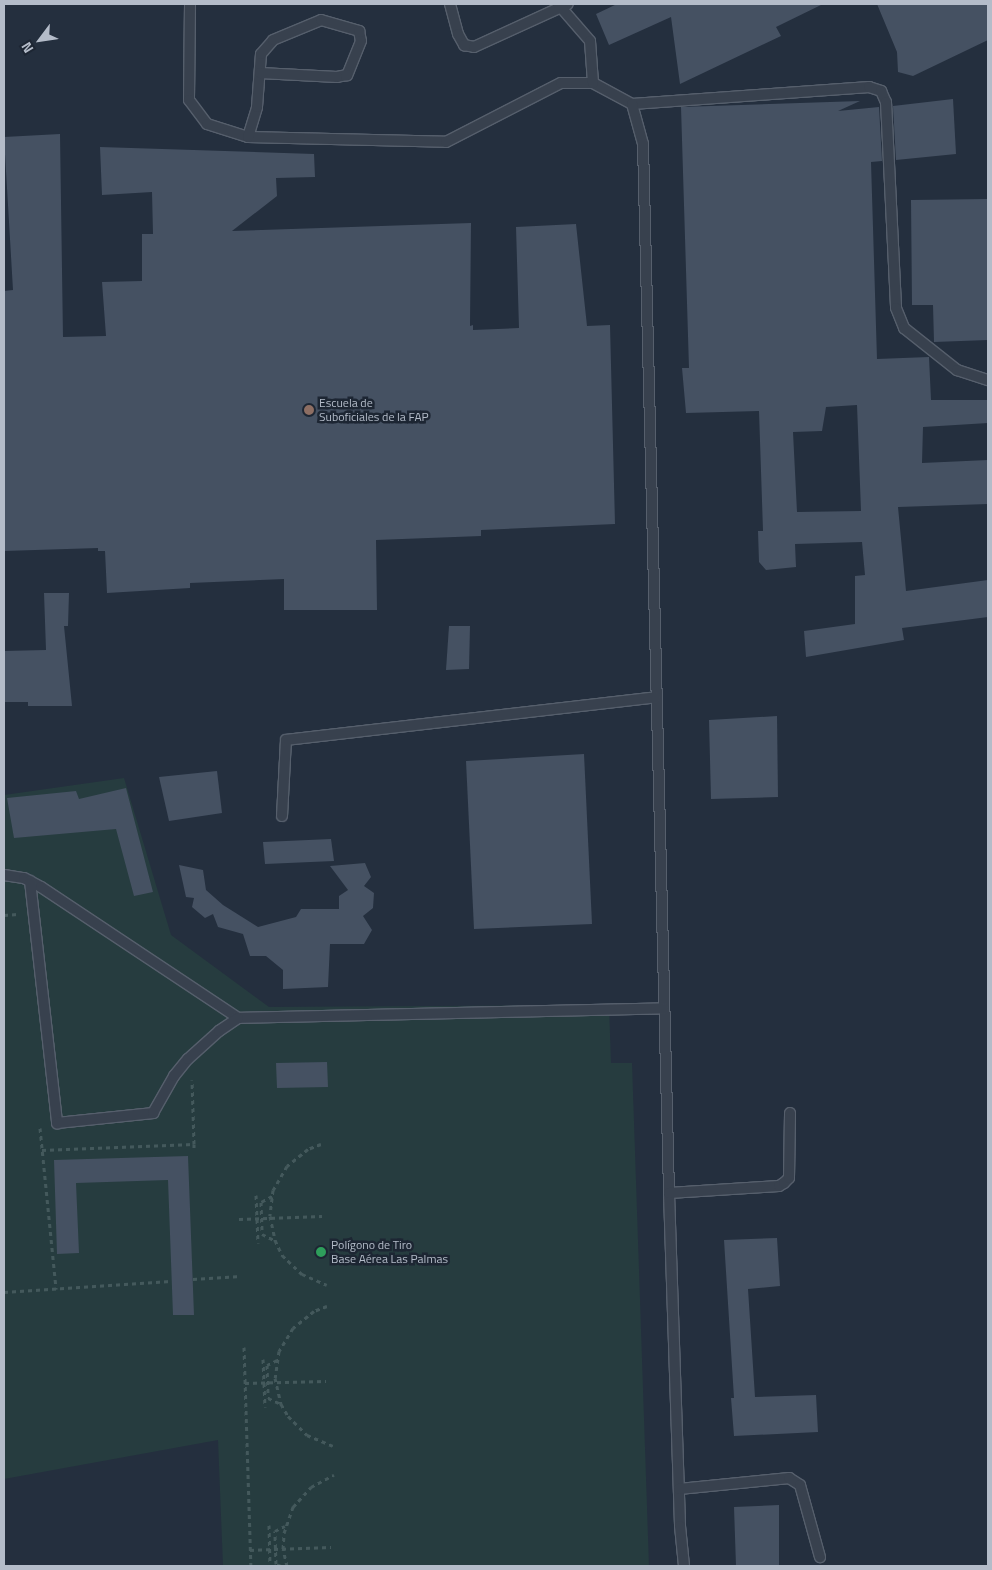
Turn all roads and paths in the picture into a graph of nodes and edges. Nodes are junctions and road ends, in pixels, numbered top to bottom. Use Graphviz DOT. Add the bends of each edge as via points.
graph roads {
  1 [pos="190,4"];
  2 [pos="450,4"];
  3 [pos="562,5"];
  4 [pos="260,73"];
  5 [pos="593,83"];
  6 [pos="632,104"];
  7 [pos="248,137"];
  8 [pos="988,380"];
  9 [pos="656,697"];
  10 [pos="282,816"];
  11 [pos="4,875"];
  12 [pos="30,881"];
  13 [pos="664,1008"];
  14 [pos="238,1018"];
  15 [pos="192,1076"];
  16 [pos="790,1114"];
  17 [pos="194,1144"];
  18 [pos="320,1144"];
  19 [pos="42,1150"];
  20 [pos="194,1150"];
  21 [pos="668,1194"];
  22 [pos="256,1195"];
  23 [pos="272,1196"];
  24 [pos="322,1216"];
  25 [pos="262,1218"];
  26 [pos="270,1218"];
  27 [pos="239,1219"];
  28 [pos="257,1219"];
  29 [pos="275,1240"];
  30 [pos="258,1243"];
  31 [pos="241,1276"];
  32 [pos="193,1279"];
  33 [pos="171,1280"];
  34 [pos="327,1285"];
  35 [pos="4,1292"];
  36 [pos="327,1306"];
  37 [pos="244,1347"];
  38 [pos="263,1359"];
  39 [pos="277,1360"];
  40 [pos="326,1381"];
  41 [pos="244,1383"];
  42 [pos="266,1383"];
  43 [pos="276,1383"];
  44 [pos="282,1404"];
  45 [pos="265,1407"];
  46 [pos="333,1446"];
  47 [pos="334,1475"];
  48 [pos="679,1489"];
  49 [pos="269,1525"];
  50 [pos="286,1526"];
  51 [pos="331,1547"];
  52 [pos="283,1548"];
  53 [pos="269,1549"];
  54 [pos="275,1549"];
  55 [pos="250,1550"];
  56 [pos="820,1557"];
  57 [pos="251,1566"];
  58 [pos="270,1566"];
  59 [pos="281,1566"];
  60 [pos="287,1566"];
  61 [pos="684,1566"];
  1 -- 7 [label="lane" via="189,100 207,124"];
  2 -- 3 [label="lane" via="464,45 474,47"];
  3 -- 5 [label="lane" via="590,41"];
  4 -- 4 [label="lane" via="261,54 274,40 305,25 321,20 359,31 361,41 347,74 338,77"];
  4 -- 7 [label="lane" via="257,107"];
  5 -- 6 [label="lane"];
  5 -- 7 [label="lane" via="561,83 446,142"];
  6 -- 8 [label="lane" via="869,87 881,92 886,102 896,308 904,328 957,370"];
  6 -- 9 [label="lane" via="643,144"];
  9 -- 10 [label="lane" via="286,740"];
  9 -- 13 [label="lane"];
  11 -- 12 [label="lane"];
  12 -- 14 [label="lane"];
  12 -- 14 [label="lane" via="57,1123 152,1112 188,1059"];
  13 -- 14 [label="lane"];
  13 -- 21 [label="lane"];
  15 -- 17 [label="path"];
  16 -- 21 [label="lane" via="789,1178 784,1183 779,1186"];
  17 -- 19 [label="path"];
  17 -- 20 [label="path"];
  18 -- 23 [label="path" via="287,1166"];
  21 -- 48 [label="lane"];
  22 -- 28 [label="path"];
  23 -- 25 [label="path" via="261,1202"];
  23 -- 26 [label="path"];
  24 -- 26 [label="path"];
  25 -- 26 [label="path"];
  25 -- 28 [label="path"];
  25 -- 29 [label="path" via="262,1234"];
  26 -- 29 [label="path"];
  27 -- 28 [label="path"];
  28 -- 30 [label="path"];
  29 -- 34 [label="path" via="291,1265"];
  31 -- 32 [label="path"];
  33 -- 35 [label="path"];
  36 -- 39 [label="path" via="308,1315 293,1328"];
  37 -- 41 [label="path"];
  38 -- 42 [label="path"];
  39 -- 42 [label="path" via="267,1365"];
  39 -- 43 [label="path"];
  40 -- 43 [label="path"];
  41 -- 42 [label="path"];
  41 -- 55 [label="path"];
  42 -- 43 [label="path"];
  42 -- 44 [label="path" via="268,1398"];
  42 -- 45 [label="path"];
  43 -- 44 [label="path"];
  44 -- 46 [label="path" via="288,1416 308,1435"];
  47 -- 50 [label="path" via="301,1496"];
  48 -- 56 [label="lane" via="789,1478 800,1485"];
  48 -- 61 [label="lane"];
  49 -- 53 [label="path"];
  50 -- 52 [label="path"];
  50 -- 54 [label="path" via="275,1531"];
  51 -- 52 [label="path"];
  52 -- 54 [label="path"];
  52 -- 60 [label="path"];
  53 -- 54 [label="path"];
  53 -- 55 [label="path"];
  53 -- 58 [label="path"];
  54 -- 59 [label="path" via="276,1564"];
  55 -- 57 [label="path"];
}
